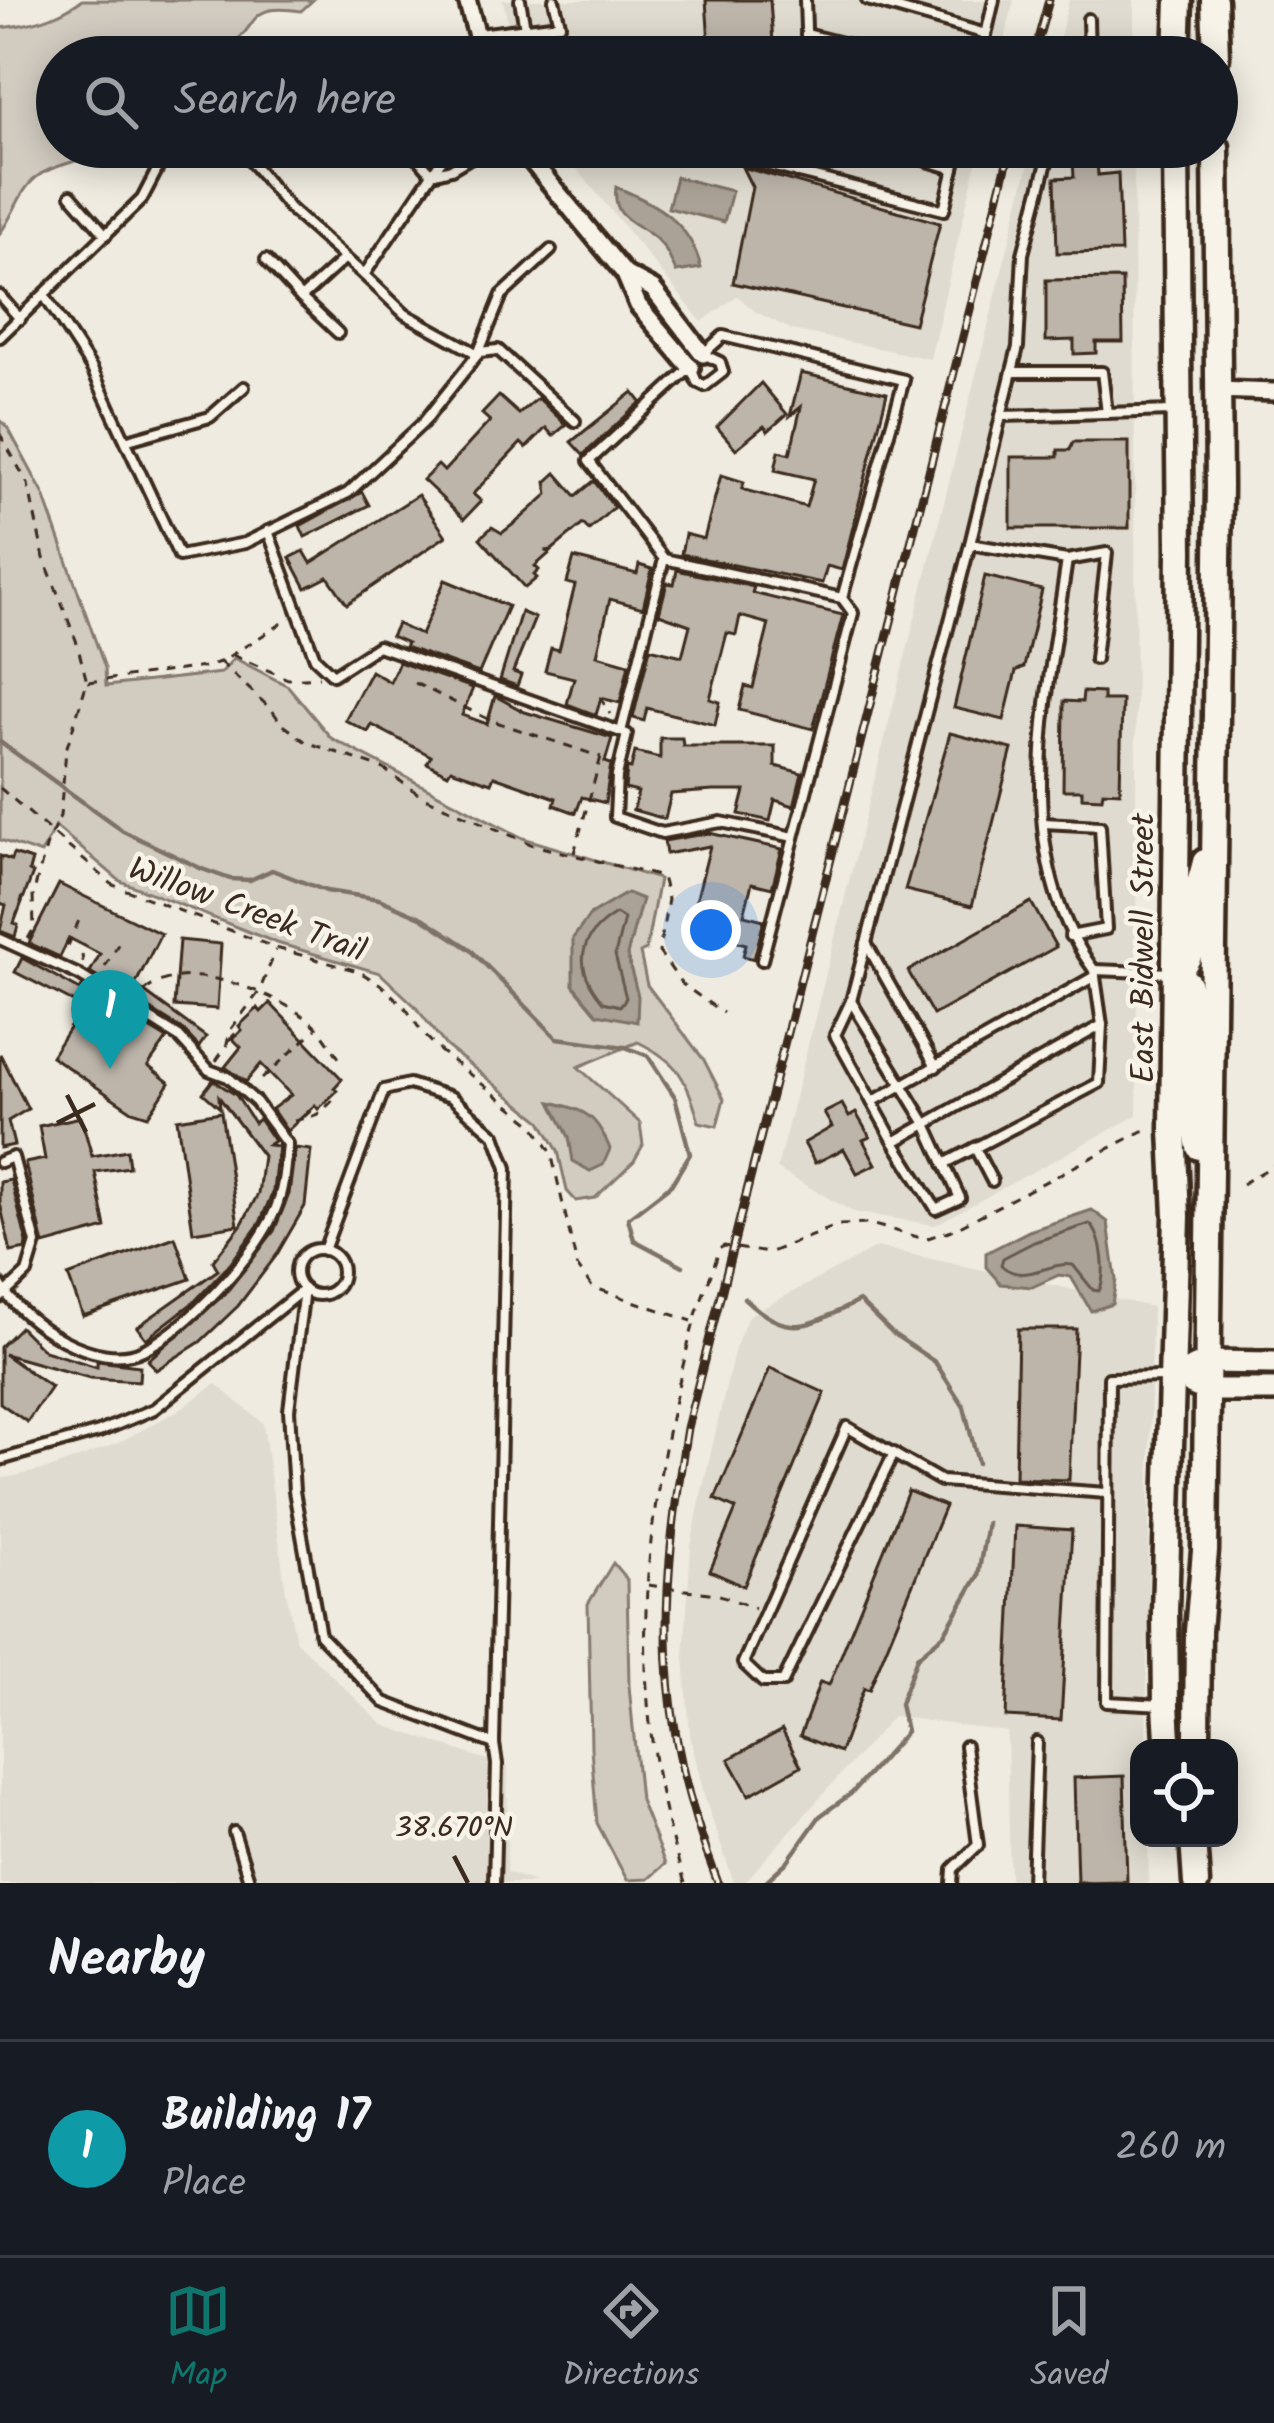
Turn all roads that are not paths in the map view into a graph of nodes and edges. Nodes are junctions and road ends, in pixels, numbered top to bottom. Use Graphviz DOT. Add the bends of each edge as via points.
graph roads {
  1 [pos="467,0"];
  2 [pos="520,0"];
  3 [pos="554,0"];
  4 [pos="805,0"];
  5 [pos="867,0"];
  6 [pos="994,0"];
  7 [pos="1178,0"];
  8 [pos="1214,0"];
  9 [pos="1088,19"];
  10 [pos="525,28"];
  11 [pos="477,34"];
  12 [pos="806,34"];
  13 [pos="986,34"];
  14 [pos="814,36"];
  15 [pos="1088,36"];
  16 [pos="1177,36"];
  17 [pos="1215,36"];
  18 [pos="158,168"];
  19 [pos="256,168"];
  20 [pos="427,168"];
  21 [pos="436,168"];
  22 [pos="454,168"];
  23 [pos="537,168"];
  24 [pos="780,168"];
  25 [pos="797,168"];
  26 [pos="951,168"];
  27 [pos="1046,168"];
  28 [pos="1176,168"];
  29 [pos="1216,168"];
  30 [pos="954,169"];
  31 [pos="796,172"];
  32 [pos="432,174"];
  33 [pos="70,195"];
  34 [pos="106,235"];
  35 [pos="551,250"];
  36 [pos="345,258"];
  37 [pos="266,260"];
  38 [pos="625,274"];
  39 [pos="364,275"];
  40 [pos="44,295"];
  41 [pos="0,296"];
  42 [pos="301,298"];
  43 [pos="20,319"];
  44 [pos="338,333"];
  45 [pos="0,337"];
  46 [pos="478,353"];
  47 [pos="703,354"];
  48 [pos="691,368"];
  49 [pos="1012,372"];
  50 [pos="244,387"];
  51 [pos="1217,389"];
  52 [pos="1271,392"];
  53 [pos="1180,411"];
  54 [pos="1107,413"];
  55 [pos="1001,416"];
  56 [pos="575,421"];
  57 [pos="128,440"];
  58 [pos="268,531"];
  59 [pos="970,544"];
  60 [pos="664,560"];
  61 [pos="1067,560"];
  62 [pos="842,598"];
  63 [pos="1095,659"];
  64 [pos="617,730"];
  65 [pos="1044,823"];
  66 [pos="1214,831"];
  67 [pos="794,837"];
  68 [pos="1069,937"];
  69 [pos="0,939"];
  70 [pos="866,943"];
  71 [pos="762,961"];
  72 [pos="1175,973"];
  73 [pos="1094,974"];
  74 [pos="851,1001"];
  75 [pos="1102,1024"];
  76 [pos="936,1066"];
  77 [pos="902,1085"];
  78 [pos="872,1102"];
  79 [pos="926,1124"];
  80 [pos="894,1142"];
  81 [pos="975,1148"];
  82 [pos="0,1162"];
  83 [pos="944,1164"];
  84 [pos="992,1181"];
  85 [pos="1209,1207"];
  86 [pos="324,1250"];
  87 [pos="304,1289"];
  88 [pos="2,1292"];
  89 [pos="1207,1362"];
  90 [pos="1274,1364"];
  91 [pos="1173,1376"];
  92 [pos="1206,1390"];
  93 [pos="1274,1390"];
  94 [pos="894,1453"];
  95 [pos="0,1460"];
  96 [pos="1107,1492"];
  97 [pos="1166,1705"];
  98 [pos="1168,1739"];
  99 [pos="1196,1739"];
  100 [pos="1037,1742"];
  101 [pos="494,1744"];
  102 [pos="965,1745"];
  103 [pos="235,1832"];
  104 [pos="1194,1847"];
  105 [pos="250,1883"];
  106 [pos="494,1883"];
  107 [pos="947,1883"];
  108 [pos="1032,1883"];
  109 [pos="1196,1883"];
  1 -- 11 [label="street"];
  2 -- 10 [label="lane"];
  3 -- 10 [label="lane" via="560,24"];
  4 -- 12 [label="lane"];
  5 -- 13 [label="lane"];
  6 -- 13 [label="lane"];
  7 -- 16 [label="main road"];
  8 -- 17 [label="main road"];
  9 -- 15 [label="lane"];
  10 -- 11 [label="lane"];
  12 -- 14 [label="lane"];
  18 -- 34 [label="lane" via="142,200"];
  19 -- 36 [label="lane"];
  20 -- 32 [label="lane"];
  21 -- 32 [label="lane"];
  22 -- 32 [label="lane"];
  23 -- 38 [label="street"];
  24 -- 31 [label="lane"];
  25 -- 31 [label="lane"];
  26 -- 30 [label="lane"];
  27 -- 49 [label="lane" via="1023,254"];
  28 -- 53 [label="main road, East Bidwell Street"];
  29 -- 51 [label="main road, East Bidwell Street"];
  30 -- 31 [label="lane" via="944,210"];
  32 -- 39 [label="lane"];
  33 -- 34 [label="lane"];
  34 -- 40 [label="lane"];
  35 -- 46 [label="lane" via="502,295"];
  36 -- 39 [label="lane"];
  36 -- 42 [label="lane"];
  37 -- 42 [label="lane"];
  38 -- 47 [label="street" via="652,289"];
  38 -- 48 [label="street" via="638,305"];
  39 -- 46 [label="lane" via="405,314"];
  40 -- 43 [label="lane"];
  40 -- 57 [label="lane"];
  41 -- 43 [label="lane"];
  42 -- 44 [label="lane"];
  43 -- 45 [label="lane"];
  46 -- 56 [label="lane" via="498,350"];
  46 -- 58 [label="lane" via="423,423 348,493"];
  47 -- 48 [label="lane"];
  47 -- 48 [label="lane" via="720,362 718,379 705,386"];
  47 -- 62 [label="lane" via="723,336 904,380"];
  48 -- 60 [label="lane" via="589,461"];
  49 -- 54 [label="lane" via="1102,372"];
  49 -- 55 [label="lane"];
  50 -- 57 [label="lane" via="210,417"];
  51 -- 52 [label="street"];
  51 -- 66 [label="main road, East Bidwell Street"];
  53 -- 54 [label="lane"];
  53 -- 72 [label="main road, East Bidwell Street"];
  54 -- 55 [label="lane"];
  55 -- 59 [label="lane"];
  57 -- 58 [label="lane" via="179,556"];
  58 -- 64 [label="lane" via="315,658 332,675 378,646"];
  59 -- 61 [label="lane"];
  59 -- 70 [label="lane"];
  60 -- 62 [label="lane"];
  60 -- 64 [label="lane"];
  61 -- 63 [label="lane" via="1106,553"];
  61 -- 65 [label="lane" via="1042,733"];
  62 -- 67 [label="lane" via="853,613"];
  64 -- 67 [label="lane" via="627,734 615,817 662,833 721,822"];
  65 -- 68 [label="lane"];
  65 -- 68 [label="lane" via="1100,826 1106,929"];
  66 -- 72 [label="main road" via="1195,898 1192,951"];
  66 -- 85 [label="main road, East Bidwell Street"];
  67 -- 71 [label="lane"];
  68 -- 73 [label="lane"];
  69 -- 88 [label="lane" via="79,975 179,1037 256,1102 287,1144 276,1209 254,1244 222,1284 139,1352 69,1346"];
  70 -- 74 [label="lane"];
  70 -- 76 [label="lane"];
  72 -- 73 [label="lane"];
  72 -- 85 [label="main road" via="1193,1002 1191,1104"];
  72 -- 91 [label="main road, East Bidwell Street"];
  73 -- 75 [label="lane"];
  73 -- 76 [label="lane"];
  74 -- 77 [label="lane"];
  74 -- 78 [label="lane" via="835,1035"];
  75 -- 79 [label="lane"];
  75 -- 81 [label="lane" via="1099,1083"];
  76 -- 77 [label="lane"];
  77 -- 78 [label="lane"];
  77 -- 79 [label="lane"];
  78 -- 80 [label="lane"];
  79 -- 80 [label="lane"];
  79 -- 83 [label="lane"];
  80 -- 83 [label="lane" via="936,1209 960,1198"];
  81 -- 83 [label="lane"];
  81 -- 84 [label="lane"];
  82 -- 88 [label="lane" via="13,1157 36,1243 28,1273"];
  85 -- 89 [label="main road, East Bidwell Street"];
  86 -- 87 [label="lane" via="298,1262"];
  86 -- 87 [label="lane" via="339,1262 339,1283 323,1294"];
  86 -- 101 [label="lane" via="384,1090 410,1084 451,1097 495,1135 507,1168"];
  87 -- 95 [label="lane" via="154,1409"];
  87 -- 101 [label="lane" via="289,1410 294,1491 320,1635 384,1702"];
  89 -- 90 [label="street"];
  89 -- 91 [label="street"];
  89 -- 92 [label="main road, East Bidwell Street"];
  91 -- 92 [label="street"];
  91 -- 96 [label="lane" via="1109,1378"];
  91 -- 97 [label="main road, East Bidwell Street"];
  92 -- 93 [label="street"];
  92 -- 99 [label="main road, East Bidwell Street"];
  94 -- 94 [label="lane" via="847,1427 743,1663 763,1682 783,1682"];
  94 -- 96 [label="lane" via="941,1481"];
  96 -- 97 [label="lane" via="1107,1702"];
  97 -- 98 [label="main road, East Bidwell Street"];
  100 -- 108 [label="lane"];
  101 -- 106 [label="lane"];
  102 -- 107 [label="lane" via="978,1845"];
  103 -- 105 [label="lane"];
  104 -- 109 [label="main road"];
}
